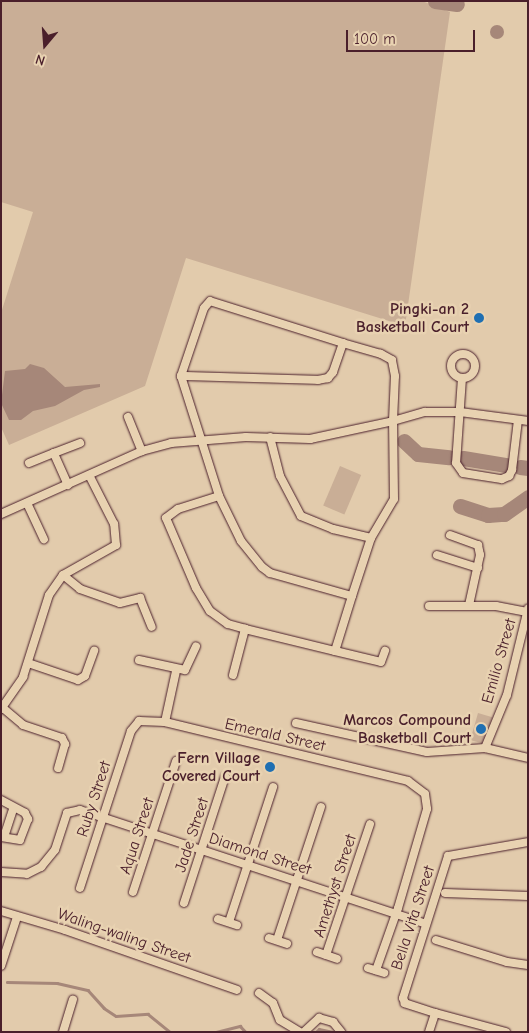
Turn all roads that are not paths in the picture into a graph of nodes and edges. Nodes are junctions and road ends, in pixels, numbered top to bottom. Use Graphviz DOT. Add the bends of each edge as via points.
graph roads {
  1 [pos="343,343"];
  2 [pos="181,376"];
  3 [pos="462,378"];
  4 [pos="460,412"];
  5 [pos="128,417"];
  6 [pos="518,420"];
  7 [pos="393,421"];
  8 [pos="528,421"];
  9 [pos="270,437"];
  10 [pos="201,439"];
  11 [pos="80,443"];
  12 [pos="142,451"];
  13 [pos="54,453"];
  14 [pos="30,463"];
  15 [pos="89,476"];
  16 [pos="68,485"];
  17 [pos="219,496"];
  18 [pos="27,503"];
  19 [pos="1,514"];
  20 [pos="450,535"];
  21 [pos="371,538"];
  22 [pos="44,539"];
  23 [pos="437,555"];
  24 [pos="478,568"];
  25 [pos="63,575"];
  26 [pos="352,596"];
  27 [pos="469,605"];
  28 [pos="429,606"];
  29 [pos="528,611"];
  30 [pos="152,627"];
  31 [pos="245,628"];
  32 [pos="196,646"];
  33 [pos="94,651"];
  34 [pos="335,651"];
  35 [pos="384,651"];
  36 [pos="140,660"];
  37 [pos="28,663"];
  38 [pos="176,671"];
  39 [pos="233,675"];
  40 [pos="2,709"];
  41 [pos="139,721"];
  42 [pos="165,722"];
  43 [pos="296,723"];
  44 [pos="485,748"];
  45 [pos="528,758"];
  46 [pos="176,761"];
  47 [pos="58,768"];
  48 [pos="226,777"];
  49 [pos="274,787"];
  50 [pos="1,800"];
  51 [pos="321,807"];
  52 [pos="13,809"];
  53 [pos="103,816"];
  54 [pos="370,824"];
  55 [pos="152,833"];
  56 [pos="2,837"];
  57 [pos="528,842"];
  58 [pos="202,849"];
  59 [pos="248,865"];
  60 [pos="1,872"];
  61 [pos="296,881"];
  62 [pos="80,888"];
  63 [pos="133,892"];
  64 [pos="445,893"];
  65 [pos="528,896"];
  66 [pos="346,897"];
  67 [pos="184,903"];
  68 [pos="1,911"];
  69 [pos="397,914"];
  70 [pos="17,917"];
  71 [pos="218,919"];
  72 [pos="229,922"];
  73 [pos="426,924"];
  74 [pos="237,925"];
  75 [pos="436,940"];
  76 [pos="287,944"];
  77 [pos="317,952"];
  78 [pos="326,955"];
  79 [pos="337,959"];
  80 [pos="528,964"];
  81 [pos="1,966"];
  82 [pos="384,973"];
  83 [pos="237,990"];
  84 [pos="260,993"];
  85 [pos="73,1000"];
  86 [pos="438,1013"];
  87 [pos="63,1032"];
  88 [pos="302,1032"];
  89 [pos="341,1032"];
  90 [pos="428,1032"];
  91 [pos="506,1032"];
  1 -- 2 [label="street" via="328,378"];
  1 -- 2 [label="street" via="210,301 204,308"];
  1 -- 7 [label="street" via="392,360 395,376"];
  2 -- 10 [label="street"];
  3 -- 4 [label="street"];
  4 -- 6 [label="street"];
  4 -- 6 [label="street" via="458,468 463,473 502,479 512,470"];
  4 -- 7 [label="street" via="425,412"];
  5 -- 12 [label="street"];
  6 -- 8 [label="street"];
  7 -- 9 [label="street" via="310,439"];
  7 -- 21 [label="street" via="394,500"];
  9 -- 10 [label="street"];
  9 -- 21 [label="street" via="280,476 301,516 333,529"];
  10 -- 12 [label="street"];
  10 -- 17 [label="street"];
  11 -- 13 [label="street"];
  12 -- 15 [label="street"];
  13 -- 14 [label="street"];
  13 -- 16 [label="street"];
  15 -- 16 [label="street"];
  15 -- 25 [label="street" via="114,524 115,546"];
  16 -- 18 [label="street"];
  17 -- 26 [label="street" via="250,556 270,573"];
  17 -- 31 [label="street" via="178,509 166,518 196,588 210,611 223,621"];
  18 -- 19 [label="street"];
  18 -- 22 [label="street"];
  20 -- 24 [label="street" via="478,545"];
  21 -- 26 [label="street"];
  23 -- 24 [label="street"];
  24 -- 27 [label="street"];
  25 -- 30 [label="street" via="80,589 120,603 140,598"];
  25 -- 37 [label="street" via="49,595"];
  26 -- 34 [label="street"];
  27 -- 28 [label="street"];
  27 -- 29 [label="street"];
  29 -- 44 [label="street, Emilio Street" via="507,695"];
  31 -- 34 [label="street"];
  31 -- 39 [label="street"];
  32 -- 38 [label="street" via="186,670"];
  33 -- 37 [label="street" via="87,673 78,680"];
  34 -- 35 [label="street" via="381,662"];
  36 -- 38 [label="street"];
  37 -- 40 [label="street" via="18,688"];
  38 -- 42 [label="street"];
  40 -- 47 [label="street" via="23,725 62,738 65,744"];
  41 -- 42 [label="street, Emerald Street"];
  41 -- 53 [label="street, Ruby Street" via="131,731"];
  42 -- 69 [label="street, Emerald Street" via="416,785 425,794 427,809"];
  43 -- 44 [label="street" via="427,752"];
  44 -- 45 [label="street"];
  46 -- 55 [label="street, Aqua Street"];
  48 -- 58 [label="street, Jade Street"];
  49 -- 59 [label="street"];
  50 -- 52 [label="street"];
  51 -- 61 [label="street"];
  52 -- 56 [label="street"];
  52 -- 56 [label="street" via="27,816 25,834 17,841"];
  53 -- 55 [label="street, Diamond Street"];
  53 -- 60 [label="street, Diamond Street" via="76,809 67,813 51,856 38,869 17,875"];
  53 -- 62 [label="street, Ruby Street"];
  54 -- 66 [label="street, Amethyst Street"];
  55 -- 58 [label="street, Diamond Street"];
  55 -- 63 [label="street, Aqua Street"];
  57 -- 73 [label="street, Bella Vita Street" via="448,856"];
  58 -- 59 [label="street, Diamond Street"];
  58 -- 67 [label="street, Jade Street"];
  59 -- 61 [label="street, Diamond Street"];
  59 -- 72 [label="street"];
  61 -- 66 [label="street, Diamond Street"];
  61 -- 76 [label="street" via="273,939"];
  64 -- 65 [label="street"];
  66 -- 69 [label="street, Diamond Street"];
  66 -- 78 [label="street, Amethyst Street"];
  68 -- 70 [label="street, Waling-waling Street"];
  69 -- 73 [label="street, Diamond Street"];
  69 -- 82 [label="street, Emerald Street" via="372,969"];
  70 -- 81 [label="street"];
  70 -- 83 [label="street, Waling-waling Street"];
  71 -- 72 [label="street"];
  72 -- 74 [label="street"];
  73 -- 86 [label="street, Bella Vita Street" via="403,998 405,1003"];
  75 -- 80 [label="street" via="507,962"];
  77 -- 78 [label="street"];
  78 -- 79 [label="street"];
  84 -- 88 [label="street" via="273,1003 280,1020"];
  85 -- 87 [label="street"];
  86 -- 90 [label="street"];
  86 -- 91 [label="street"];
  88 -- 89 [label="street" via="319,1018 333,1022"];
}
